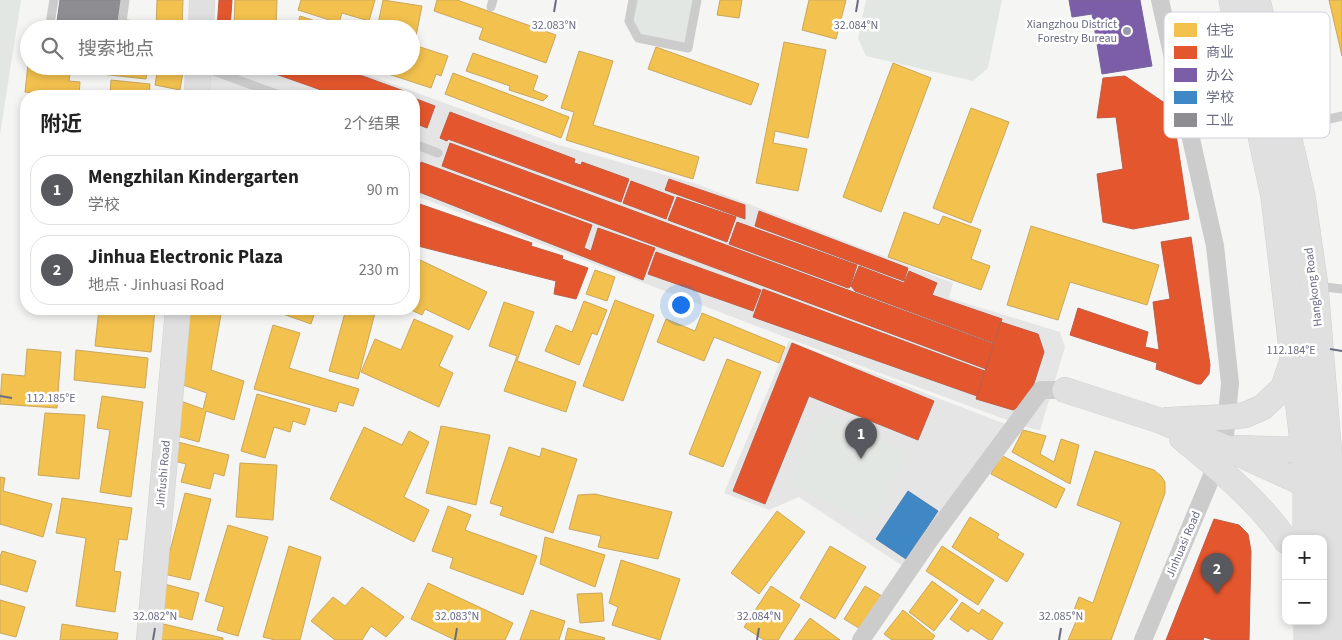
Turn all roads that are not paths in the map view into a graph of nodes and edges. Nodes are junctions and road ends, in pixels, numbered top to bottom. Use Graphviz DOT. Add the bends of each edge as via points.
graph roads {
  1 [pos="54,0"];
  2 [pos="125,0"];
  3 [pos="202,0"];
  4 [pos="633,0"];
  5 [pos="697,0"];
  6 [pos="1160,0"];
  7 [pos="1164,17"];
  8 [pos="51,20"];
  9 [pos="122,20"];
  10 [pos="201,20"];
  11 [pos="198,75"];
  12 [pos="224,75"];
  13 [pos="197,90"];
  14 [pos="265,90"];
  15 [pos="1191,138"];
  16 [pos="1263,138"];
  17 [pos="1288,138"];
  18 [pos="420,146"];
  19 [pos="438,153"];
  20 [pos="1314,286"];
  21 [pos="1342,289"];
  22 [pos="177,315"];
  23 [pos="1320,344"];
  24 [pos="1294,356"];
  25 [pos="1342,378"];
  26 [pos="1064,390"];
  27 [pos="1227,417"];
  28 [pos="1161,421"];
  29 [pos="1220,457"];
  30 [pos="1325,457"];
  31 [pos="1327,492"];
  32 [pos="1309,535"];
  33 [pos="1282,536"];
  34 [pos="1308,625"];
  35 [pos="149,640"];
  36 [pos="861,640"];
  37 [pos="1143,640"];
  38 [pos="1308,640"];
  39 [pos="1330,640"];
  1 -- 8 [label="lane"];
  2 -- 9 [label="lane"];
  3 -- 10 [label="street"];
  4 -- 5 [label="lane" via="629,21 638,38 688,48"];
  6 -- 7 [label="street, Jinhuasi Road"];
  11 -- 13 [label="street"];
  12 -- 14 [label="lane"];
  15 -- 27 [label="street, Jinhuasi Road" via="1215,246 1230,383"];
  16 -- 24 [label="main road, Hangkong Road" via="1275,197"];
  17 -- 20 [label="main road, Hangkong Road" via="1301,196"];
  18 -- 19 [label="lane"];
  20 -- 21 [label="lane"];
  20 -- 23 [label="main road, Hangkong Road"];
  22 -- 35 [label="street, Jinfushi Road"];
  23 -- 25 [label="main road"];
  23 -- 30 [label="main road, Hangkong Road"];
  24 -- 27 [label="street" via="1283,388 1263,407 1245,415"];
  24 -- 30 [label="main road, Hangkong Road"];
  26 -- 28 [label="street"];
  26 -- 36 [label="street" via="1041,390 928,541"];
  27 -- 28 [label="street"];
  27 -- 29 [label="street, Jinhuasi Road"];
  28 -- 29 [label="street"];
  29 -- 30 [label="street"];
  29 -- 31 [label="street"];
  29 -- 33 [label="street"];
  29 -- 37 [label="street, Jinhuasi Road"];
  30 -- 31 [label="main road, Hangkong Road"];
  31 -- 32 [label="main road, Hangkong Road"];
  31 -- 39 [label="main road, Hangkong Road"];
  34 -- 38 [label="main road"];
}
